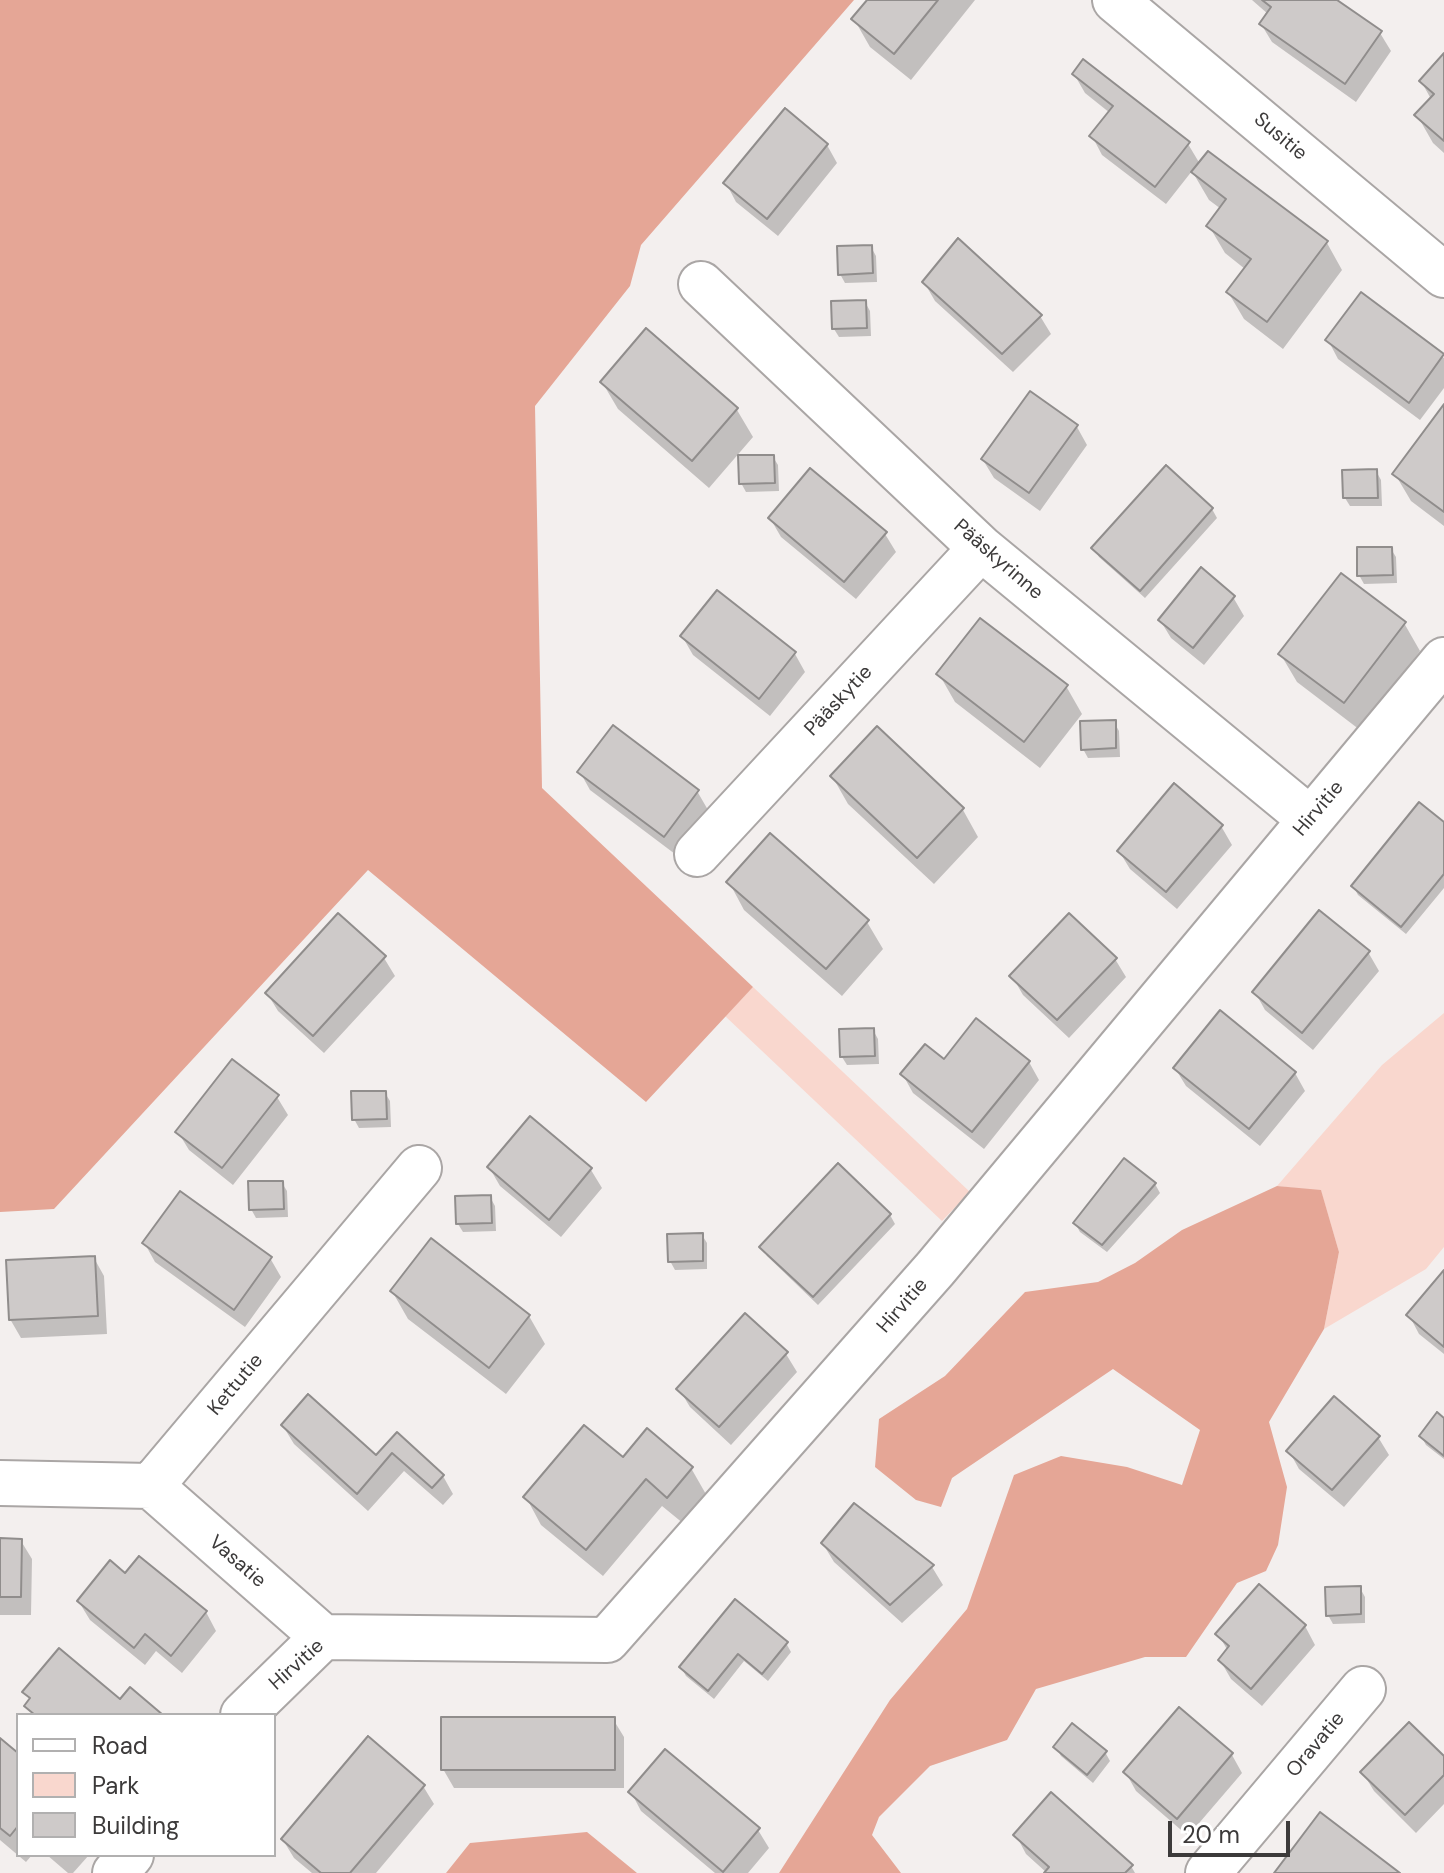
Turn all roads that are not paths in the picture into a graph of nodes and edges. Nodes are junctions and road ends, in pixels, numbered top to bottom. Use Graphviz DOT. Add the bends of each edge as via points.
graph roads {
  1 [pos="1115,0"];
  2 [pos="1444,275"];
  3 [pos="701,284"];
  4 [pos="981,548"];
  5 [pos="1444,660"];
  6 [pos="1310,819"];
  7 [pos="697,854"];
  8 [pos="419,1168"];
  9 [pos="0,1483"];
  10 [pos="151,1486"];
  11 [pos="323,1637"];
  12 [pos="1363,1689"];
  13 [pos="245,1713"];
  14 [pos="129,1857"];
  15 [pos="115,1873"];
  16 [pos="1208,1873"];
  1 -- 2 [label="street, Susitie"];
  3 -- 4 [label="street, Pääskyrinne"];
  4 -- 6 [label="street, Pääskyrinne"];
  4 -- 7 [label="street, Pääskytie"];
  5 -- 6 [label="street, Hirvitie"];
  6 -- 11 [label="street, Hirvitie" via="935,1269 607,1640"];
  8 -- 10 [label="street, Kettutie"];
  9 -- 10 [label="street"];
  10 -- 11 [label="street, Vasatie"];
  11 -- 13 [label="street, Hirvitie"];
  12 -- 16 [label="street, Oravatie"];
  14 -- 15 [label="street"];
}
